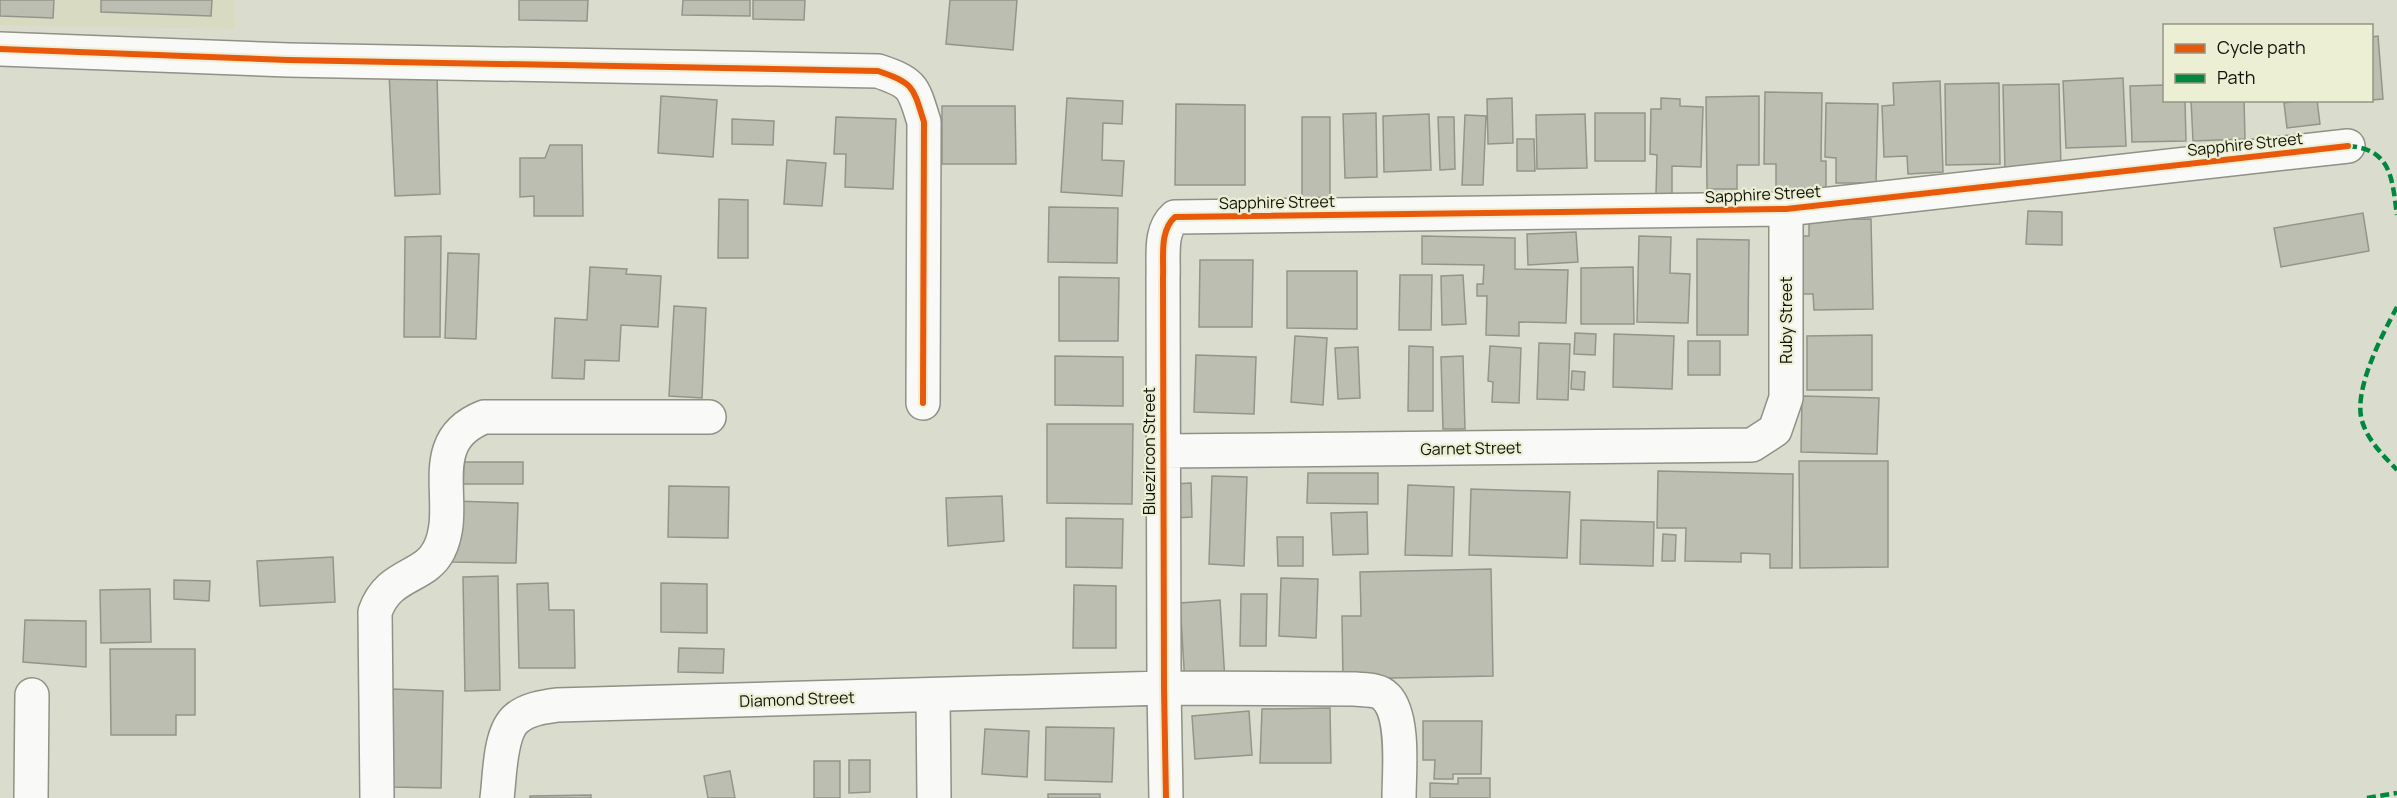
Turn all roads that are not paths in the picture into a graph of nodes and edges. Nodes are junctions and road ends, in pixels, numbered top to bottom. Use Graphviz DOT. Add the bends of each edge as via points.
graph roads {
  1 [pos="0,49"];
  2 [pos="2348,146"];
  3 [pos="1786,209"];
  4 [pos="1175,217"];
  5 [pos="923,403"];
  6 [pos="709,417"];
  7 [pos="1775,430"];
  8 [pos="1162,451"];
  9 [pos="1164,688"];
  10 [pos="32,695"];
  11 [pos="933,695"];
  12 [pos="31,798"];
  13 [pos="377,798"];
  14 [pos="497,798"];
  15 [pos="934,798"];
  16 [pos="1166,798"];
  17 [pos="1399,798"];
  1 -- 5 [label="street" via="300,60 878,71 902,79 915,94 924,123"];
  2 -- 3 [label="street, Sapphire Street"];
  3 -- 4 [label="street, Sapphire Street"];
  3 -- 7 [label="street, Ruby Street" via="1786,398"];
  4 -- 8 [label="street, Bluezircon Street" via="1164,233"];
  6 -- 13 [label="street" via="484,417 471,422 459,434 447,451 444,531 439,551 425,567 399,580 380,597 375,612"];
  7 -- 8 [label="street, Garnet Street" via="1752,445"];
  8 -- 9 [label="street, Bluezircon Street"];
  9 -- 11 [label="street, Diamond Street"];
  9 -- 16 [label="street, Bluezircon Street"];
  9 -- 17 [label="street, Diamond Street" via="1355,689 1386,696 1394,710 1399,734"];
  10 -- 12 [label="street"];
  11 -- 14 [label="street, Diamond Street" via="536,708 516,719 504,740"];
  11 -- 15 [label="street"];
}
